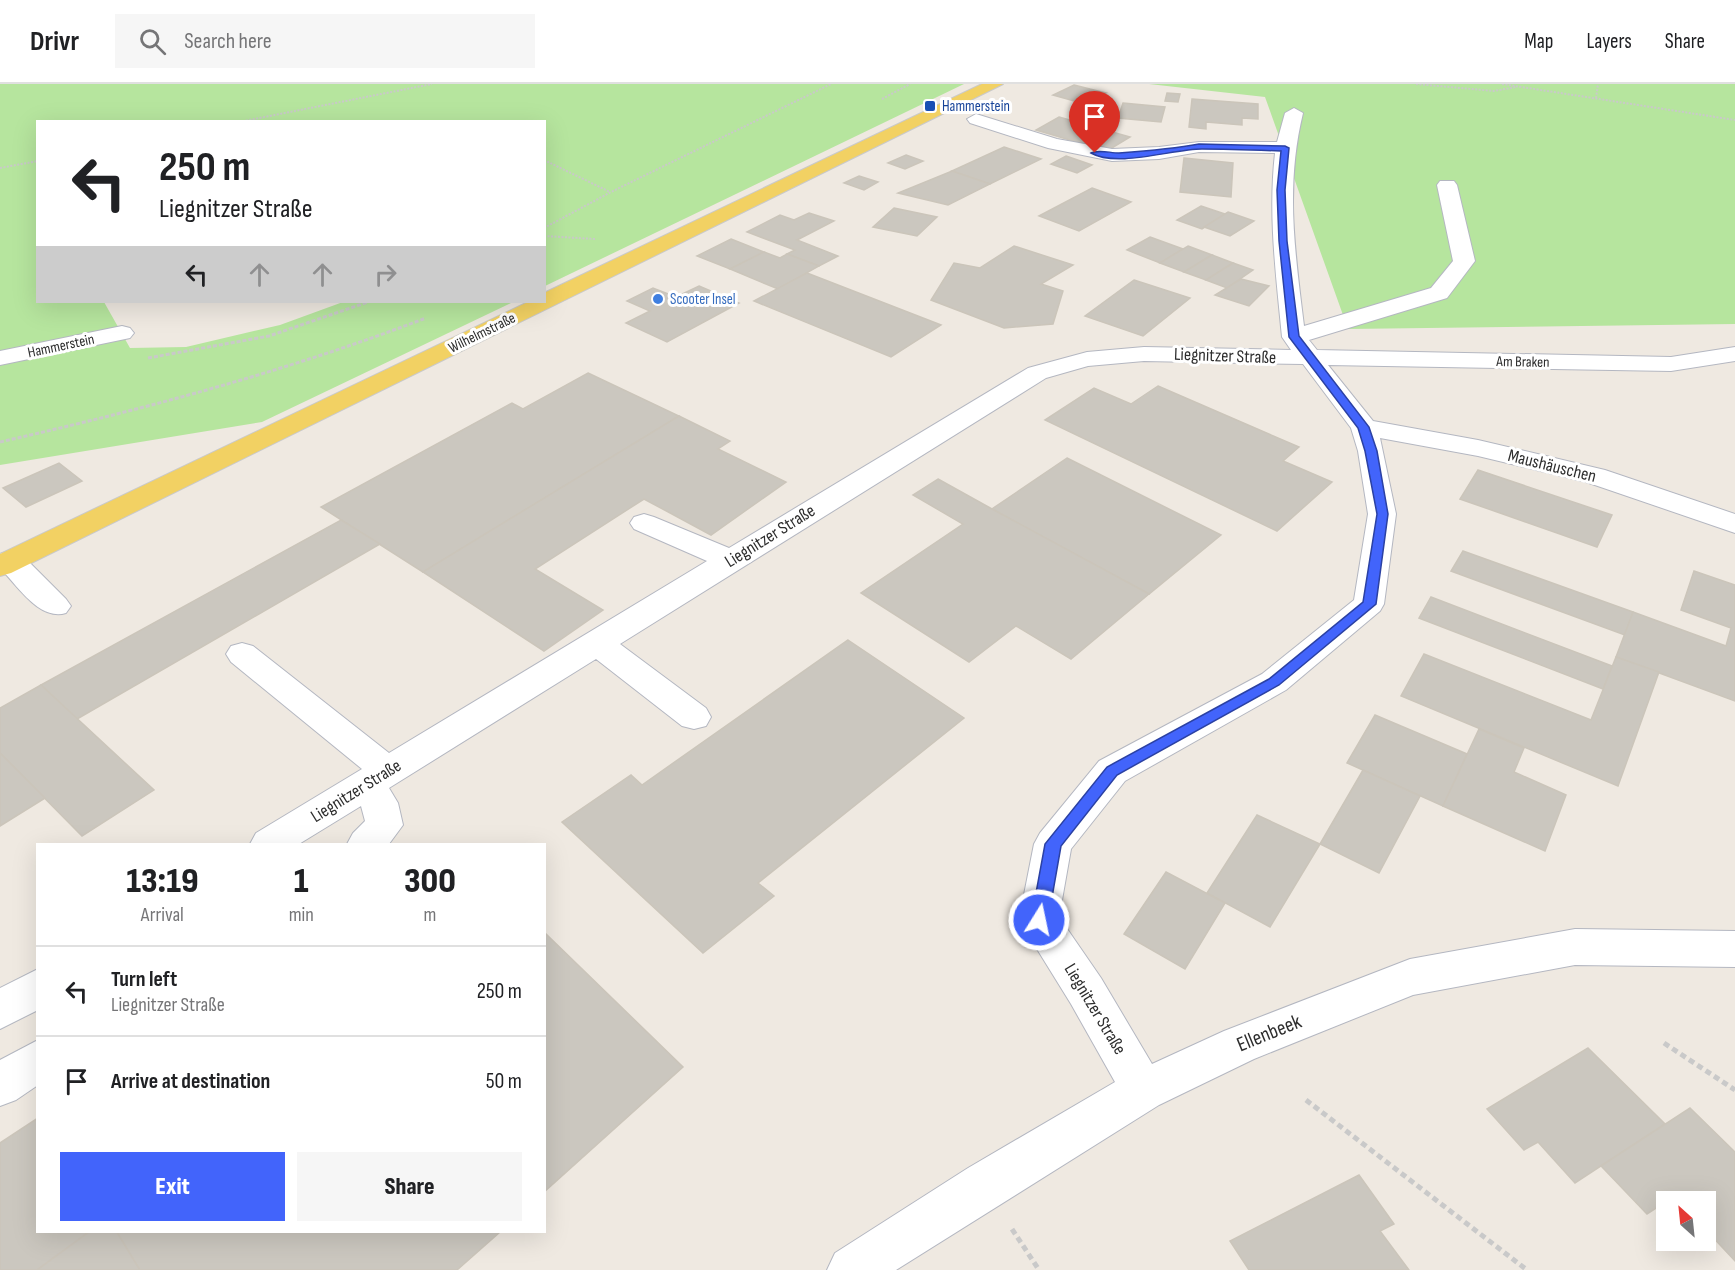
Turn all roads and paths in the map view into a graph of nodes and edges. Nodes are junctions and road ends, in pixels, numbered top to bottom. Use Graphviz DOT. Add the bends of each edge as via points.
graph roads {
  1 [pos="432,84"];
  2 [pos="831,84"];
  3 [pos="995,84"];
  4 [pos="1416,84"];
  5 [pos="1502,84"];
  6 [pos="1598,84"];
  7 [pos="1519,86"];
  8 [pos="1596,98"];
  9 [pos="1294,113"];
  10 [pos="976,119"];
  11 [pos="249,120"];
  12 [pos="1735,120"];
  13 [pos="1285,148"];
  14 [pos="36,161"];
  15 [pos="546,161"];
  16 [pos="0,168"];
  17 [pos="1447,185"];
  18 [pos="611,192"];
  19 [pos="546,227"];
  20 [pos="546,236"];
  21 [pos="596,239"];
  22 [pos="546,301"];
  23 [pos="365,303"];
  24 [pos="542,303"];
  25 [pos="437,314"];
  26 [pos="122,333"];
  27 [pos="1302,348"];
  28 [pos="1735,354"];
  29 [pos="0,358"];
  30 [pos="141,359"];
  31 [pos="1364,427"];
  32 [pos="0,442"];
  33 [pos="644,524"];
  34 [pos="1735,524"];
  35 [pos="731,560"];
  36 [pos="5,563"];
  37 [pos="55,606"];
  38 [pos="596,643"];
  39 [pos="242,654"];
  40 [pos="694,717"];
  41 [pos="376,779"];
  42 [pos="270,843"];
  43 [pos="367,843"];
  44 [pos="1735,948"];
  45 [pos="36,988"];
  46 [pos="0,1010"];
  47 [pos="1664,1043"];
  48 [pos="36,1061"];
  49 [pos="0,1085"];
  50 [pos="1143,1090"];
  51 [pos="1735,1090"];
  52 [pos="1306,1100"];
  53 [pos="852,1270"];
  54 [pos="1527,1270"];
  1 -- 11 [label="path"];
  2 -- 18 [label="path"];
  3 -- 22 [label="main road, Wilhelmstraße"];
  4 -- 7 [label="path" via="1494,91"];
  5 -- 7 [label="path"];
  6 -- 8 [label="path"];
  7 -- 8 [label="path"];
  8 -- 12 [label="path"];
  9 -- 13 [label="street, Liegnitzer Straße"];
  10 -- 13 [label="street" via="1054,144 1112,155 1199,147"];
  13 -- 27 [label="street, Liegnitzer Straße" via="1281,190 1283,241"];
  14 -- 16 [label="path"];
  15 -- 18 [label="path"];
  17 -- 27 [label="street, Liegnitzer Straße" via="1464,261 1440,292"];
  18 -- 19 [label="path"];
  20 -- 21 [label="path"];
  23 -- 30 [label="path" via="270,336"];
  24 -- 36 [label="main road, Wilhelmstraße"];
  25 -- 32 [label="path" via="284,370"];
  26 -- 29 [label="street, Hammerstein"];
  27 -- 28 [label="street, Am Braken" via="1671,364"];
  27 -- 31 [label="street, Liegnitzer Straße"];
  27 -- 35 [label="street, Liegnitzer Straße" via="1087,359 1036,373"];
  31 -- 34 [label="street, Maushäuschen" via="1478,448 1595,476"];
  31 -- 50 [label="street, Liegnitzer Straße" via="1382,514 1369,604 1274,682 1112,771 1053,844 1039,920 1086,991"];
  33 -- 35 [label="street"];
  35 -- 38 [label="street, Liegnitzer Straße"];
  36 -- 37 [label="street"];
  38 -- 40 [label="street"];
  38 -- 41 [label="street, Liegnitzer Straße"];
  39 -- 41 [label="street"];
  41 -- 42 [label="street, Liegnitzer Straße"];
  41 -- 43 [label="street" via="384,825"];
  44 -- 50 [label="street, Ellenbeek" via="1575,947 1410,977 1239,1045"];
  45 -- 46 [label="street"];
  47 -- 51 [label="path"];
  48 -- 49 [label="street"];
  50 -- 53 [label="street, Ellenbeek"];
  52 -- 54 [label="path"];
}
